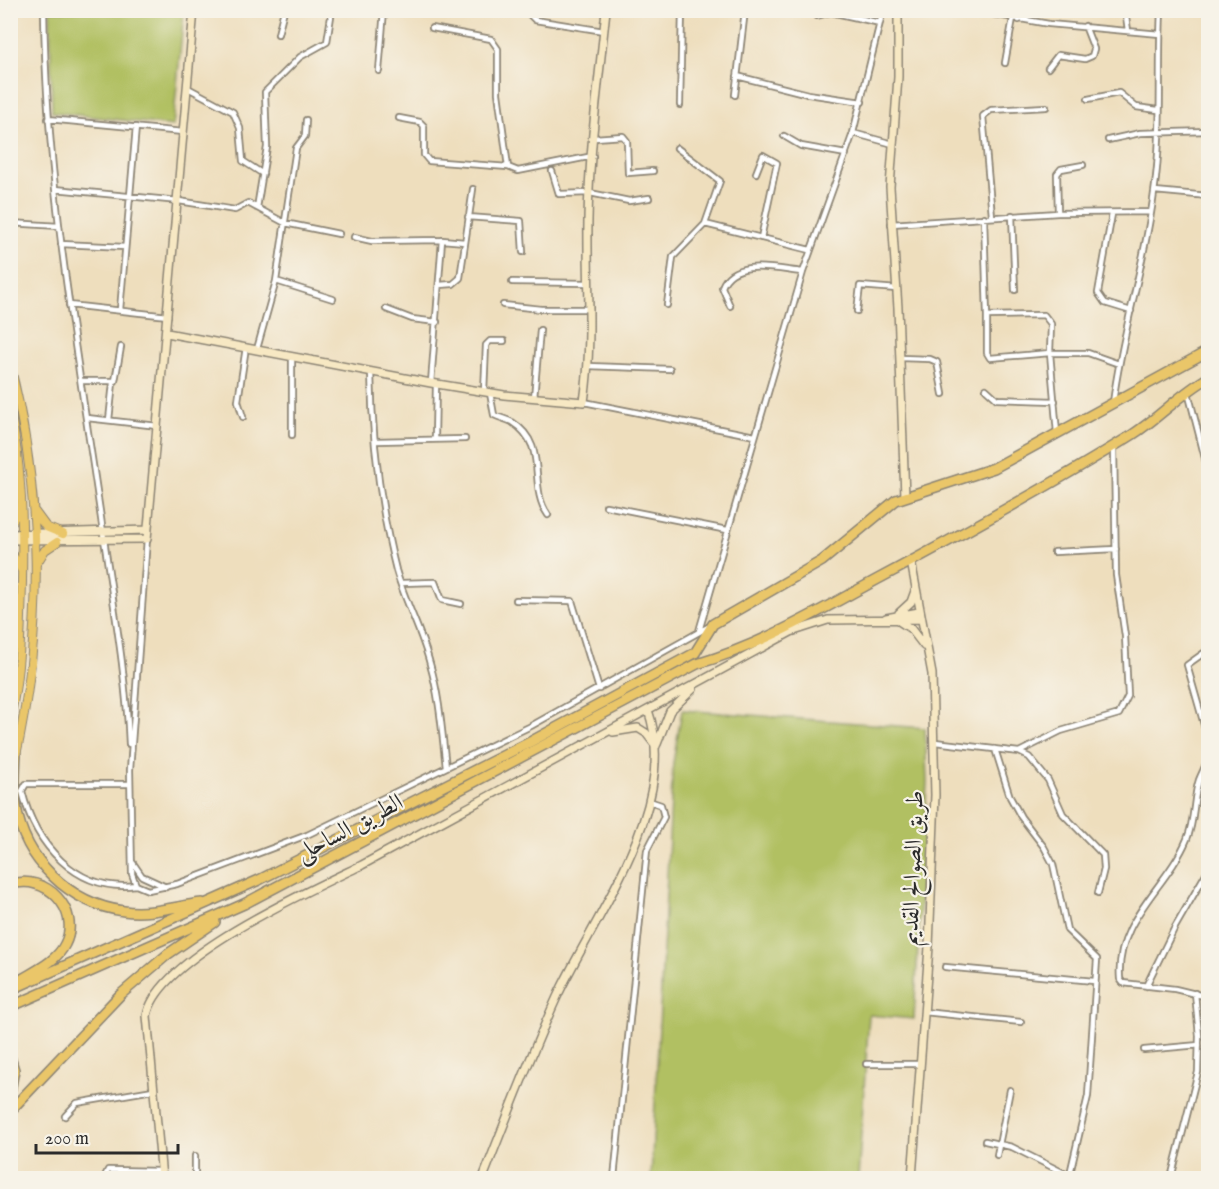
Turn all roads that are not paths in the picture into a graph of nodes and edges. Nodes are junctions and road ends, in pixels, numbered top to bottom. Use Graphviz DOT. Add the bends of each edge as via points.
graph roads {
  1 [pos="44,10"];
  2 [pos="194,10"];
  3 [pos="284,10"];
  4 [pos="332,10"];
  5 [pos="384,10"];
  6 [pos="530,10"];
  7 [pos="606,10"];
  8 [pos="682,10"];
  9 [pos="745,10"];
  10 [pos="809,10"];
  11 [pos="865,10"];
  12 [pos="898,10"];
  13 [pos="969,10"];
  14 [pos="1022,10"];
  15 [pos="1161,10"];
  16 [pos="1126,11"];
  17 [pos="883,12"];
  18 [pos="1013,18"];
  19 [pos="1019,20"];
  20 [pos="880,23"];
  21 [pos="1085,26"];
  22 [pos="432,28"];
  23 [pos="1128,30"];
  24 [pos="604,31"];
  25 [pos="278,34"];
  26 [pos="1160,34"];
  27 [pos="1005,63"];
  28 [pos="1048,68"];
  29 [pos="379,71"];
  30 [pos="737,76"];
  31 [pos="188,88"];
  32 [pos="735,95"];
  33 [pos="1088,99"];
  34 [pos="862,102"];
  35 [pos="680,105"];
  36 [pos="1046,107"];
  37 [pos="1158,110"];
  38 [pos="48,118"];
  39 [pos="399,118"];
  40 [pos="306,120"];
  41 [pos="136,127"];
  42 [pos="1209,131"];
  43 [pos="185,132"];
  44 [pos="853,133"];
  45 [pos="1159,133"];
  46 [pos="784,136"];
  47 [pos="595,138"];
  48 [pos="1108,140"];
  49 [pos="893,144"];
  50 [pos="677,148"];
  51 [pos="846,154"];
  52 [pos="593,156"];
  53 [pos="1083,165"];
  54 [pos="508,167"];
  55 [pos="552,171"];
  56 [pos="653,171"];
  57 [pos="756,173"];
  58 [pos="263,174"];
  59 [pos="55,189"];
  60 [pos="472,189"];
  61 [pos="1155,190"];
  62 [pos="590,193"];
  63 [pos="1209,196"];
  64 [pos="130,197"];
  65 [pos="649,198"];
  66 [pos="178,201"];
  67 [pos="257,208"];
  68 [pos="1151,212"];
  69 [pos="1058,213"];
  70 [pos="1112,213"];
  71 [pos="1012,215"];
  72 [pos="992,216"];
  73 [pos="468,217"];
  74 [pos="984,217"];
  75 [pos="10,223"];
  76 [pos="285,223"];
  77 [pos="705,224"];
  78 [pos="891,224"];
  79 [pos="59,226"];
  80 [pos="339,234"];
  81 [pos="354,237"];
  82 [pos="761,238"];
  83 [pos="442,240"];
  84 [pos="465,242"];
  85 [pos="61,244"];
  86 [pos="125,247"];
  87 [pos="810,250"];
  88 [pos="523,252"];
  89 [pos="803,272"];
  90 [pos="276,281"];
  91 [pos="512,282"];
  92 [pos="589,283"];
  93 [pos="439,285"];
  94 [pos="897,289"];
  95 [pos="1015,290"];
  96 [pos="333,299"];
  97 [pos="69,305"];
  98 [pos="503,305"];
  99 [pos="667,305"];
  100 [pos="730,306"];
  101 [pos="386,309"];
  102 [pos="590,309"];
  103 [pos="120,310"];
  104 [pos="857,311"];
  105 [pos="1131,311"];
  106 [pos="168,316"];
  107 [pos="987,316"];
  108 [pos="437,322"];
  109 [pos="540,330"];
  110 [pos="167,333"];
  111 [pos="504,341"];
  112 [pos="121,347"];
  113 [pos="246,347"];
  114 [pos="257,349"];
  115 [pos="1209,351"];
  116 [pos="1050,353"];
  117 [pos="292,356"];
  118 [pos="900,358"];
  119 [pos="1119,364"];
  120 [pos="10,365"];
  121 [pos="588,366"];
  122 [pos="670,369"];
  123 [pos="371,371"];
  124 [pos="1209,378"];
  125 [pos="81,381"];
  126 [pos="113,383"];
  127 [pos="434,384"];
  128 [pos="986,389"];
  129 [pos="1187,390"];
  130 [pos="487,393"];
  131 [pos="943,394"];
  132 [pos="534,398"];
  133 [pos="1055,401"];
  134 [pos="584,402"];
  135 [pos="1113,403"];
  136 [pos="10,411"];
  137 [pos="243,417"];
  138 [pos="87,418"];
  139 [pos="109,420"];
  140 [pos="158,426"];
  141 [pos="1057,433"];
  142 [pos="292,435"];
  143 [pos="755,436"];
  144 [pos="435,439"];
  145 [pos="465,440"];
  146 [pos="376,441"];
  147 [pos="1114,446"];
  148 [pos="1209,470"];
  149 [pos="905,497"];
  150 [pos="22,504"];
  151 [pos="606,506"];
  152 [pos="34,507"];
  153 [pos="548,515"];
  154 [pos="10,525"];
  155 [pos="102,530"];
  156 [pos="148,530"];
  157 [pos="727,530"];
  158 [pos="10,534"];
  159 [pos="63,534"];
  160 [pos="24,537"];
  161 [pos="34,537"];
  162 [pos="147,539"];
  163 [pos="10,540"];
  164 [pos="104,540"];
  165 [pos="57,542"];
  166 [pos="1116,549"];
  167 [pos="10,551"];
  168 [pos="1054,552"];
  169 [pos="911,561"];
  170 [pos="35,570"];
  171 [pos="22,572"];
  172 [pos="401,583"];
  173 [pos="915,591"];
  174 [pos="516,600"];
  175 [pos="461,604"];
  176 [pos="920,615"];
  177 [pos="898,617"];
  178 [pos="713,624"];
  179 [pos="699,631"];
  180 [pos="1209,650"];
  181 [pos="928,651"];
  182 [pos="14,673"];
  183 [pos="705,678"];
  184 [pos="599,689"];
  185 [pos="571,704"];
  186 [pos="648,710"];
  187 [pos="572,718"];
  188 [pos="10,719"];
  189 [pos="577,729"];
  190 [pos="1209,739"];
  191 [pos="590,740"];
  192 [pos="935,742"];
  193 [pos="656,746"];
  194 [pos="995,749"];
  195 [pos="1018,752"];
  196 [pos="16,755"];
  197 [pos="1209,758"];
  198 [pos="446,768"];
  199 [pos="130,770"];
  200 [pos="10,779"];
  201 [pos="130,784"];
  202 [pos="649,801"];
  203 [pos="132,858"];
  204 [pos="1209,870"];
  205 [pos="10,885"];
  206 [pos="136,885"];
  207 [pos="167,887"];
  208 [pos="1098,893"];
  209 [pos="216,900"];
  210 [pos="244,904"];
  211 [pos="945,967"];
  212 [pos="1094,981"];
  213 [pos="1146,986"];
  214 [pos="10,988"];
  215 [pos="1195,993"];
  216 [pos="1209,997"];
  217 [pos="10,1006"];
  218 [pos="924,1012"];
  219 [pos="1021,1022"];
  220 [pos="1199,1045"];
  221 [pos="1144,1050"];
  222 [pos="10,1057"];
  223 [pos="866,1064"];
  224 [pos="921,1064"];
  225 [pos="153,1090"];
  226 [pos="1010,1090"];
  227 [pos="10,1092"];
  228 [pos="10,1111"];
  229 [pos="65,1116"];
  230 [pos="985,1141"];
  231 [pos="1000,1144"];
  232 [pos="997,1155"];
  233 [pos="195,1156"];
  234 [pos="161,1175"];
  235 [pos="1070,1177"];
  236 [pos="104,1179"];
  237 [pos="195,1179"];
  238 [pos="483,1179"];
  239 [pos="614,1179"];
  240 [pos="912,1179"];
  241 [pos="1171,1179"];
  1 -- 38 [label="street"];
  2 -- 31 [label="street"];
  3 -- 25 [label="street"];
  4 -- 58 [label="street" via="327,42 300,57 265,92 267,147"];
  5 -- 29 [label="street"];
  6 -- 24 [label="street" via="536,20"];
  7 -- 24 [label="street"];
  8 -- 35 [label="street"];
  9 -- 30 [label="street"];
  10 -- 20 [label="street" via="817,16 831,12"];
  11 -- 17 [label="street"];
  12 -- 49 [label="street"];
  13 -- 18 [label="street"];
  14 -- 19 [label="street"];
  15 -- 26 [label="street"];
  16 -- 23 [label="street"];
  17 -- 20 [label="street"];
  18 -- 19 [label="street"];
  18 -- 27 [label="street"];
  19 -- 21 [label="street"];
  20 -- 34 [label="street"];
  21 -- 23 [label="street"];
  21 -- 28 [label="street" via="1094,49 1092,56 1058,56"];
  22 -- 54 [label="street" via="491,39 498,46 498,93"];
  23 -- 26 [label="street"];
  24 -- 47 [label="street"];
  26 -- 37 [label="street"];
  30 -- 32 [label="street"];
  30 -- 34 [label="street" via="808,94"];
  31 -- 43 [label="street"];
  31 -- 58 [label="street" via="233,112 240,128 243,161"];
  33 -- 37 [label="street" via="1119,93 1136,107"];
  34 -- 44 [label="street"];
  36 -- 72 [label="street" via="991,110 983,116"];
  37 -- 45 [label="street"];
  38 -- 41 [label="street"];
  38 -- 59 [label="street"];
  39 -- 54 [label="street" via="424,126 424,155 429,161"];
  40 -- 76 [label="street" via="305,136 297,146"];
  41 -- 43 [label="street"];
  41 -- 64 [label="street"];
  42 -- 45 [label="street"];
  43 -- 66 [label="street"];
  44 -- 49 [label="street"];
  44 -- 51 [label="street"];
  45 -- 48 [label="street"];
  45 -- 61 [label="street"];
  46 -- 51 [label="street" via="801,146"];
  47 -- 52 [label="street"];
  47 -- 56 [label="street" via="623,136 627,141 628,173"];
  49 -- 78 [label="street"];
  50 -- 77 [label="street" via="720,181"];
  51 -- 87 [label="street"];
  52 -- 54 [label="street" via="518,171"];
  52 -- 62 [label="street"];
  53 -- 69 [label="street" via="1057,174"];
  55 -- 62 [label="street" via="558,194"];
  57 -- 82 [label="street" via="763,155 777,163"];
  58 -- 67 [label="street"];
  59 -- 64 [label="street"];
  59 -- 79 [label="street"];
  60 -- 73 [label="street"];
  61 -- 63 [label="street"];
  61 -- 68 [label="street"];
  62 -- 65 [label="street" via="629,201"];
  62 -- 92 [label="street"];
  64 -- 66 [label="street"];
  64 -- 86 [label="street"];
  66 -- 67 [label="street" via="232,210 246,203"];
  66 -- 106 [label="street"];
  67 -- 76 [label="street"];
  68 -- 70 [label="street"];
  68 -- 105 [label="street"];
  69 -- 70 [label="street"];
  69 -- 71 [label="street"];
  70 -- 105 [label="street" via="1098,293 1105,303"];
  71 -- 72 [label="street"];
  71 -- 95 [label="street"];
  72 -- 74 [label="street"];
  73 -- 84 [label="street"];
  73 -- 88 [label="street" via="521,221"];
  74 -- 78 [label="street"];
  74 -- 107 [label="street"];
  75 -- 79 [label="street"];
  76 -- 80 [label="street"];
  76 -- 90 [label="street"];
  77 -- 82 [label="street"];
  77 -- 99 [label="street" via="673,257"];
  78 -- 94 [label="street"];
  79 -- 85 [label="street"];
  81 -- 83 [label="street" via="372,241"];
  82 -- 87 [label="street"];
  83 -- 84 [label="street"];
  83 -- 93 [label="street"];
  84 -- 93 [label="street" via="458,282"];
  85 -- 86 [label="street"];
  85 -- 97 [label="street"];
  86 -- 103 [label="street"];
  87 -- 89 [label="street"];
  89 -- 100 [label="street" via="765,268 737,271 729,275 722,287"];
  89 -- 143 [label="street"];
  90 -- 96 [label="street"];
  90 -- 114 [label="street"];
  91 -- 92 [label="street"];
  92 -- 102 [label="street"];
  93 -- 108 [label="street"];
  94 -- 104 [label="street" via="860,286"];
  94 -- 118 [label="street"];
  97 -- 103 [label="street"];
  97 -- 125 [label="street"];
  98 -- 102 [label="street"];
  101 -- 108 [label="street" via="412,319"];
  102 -- 121 [label="street"];
  103 -- 106 [label="street"];
  105 -- 119 [label="street"];
  106 -- 110 [label="street"];
  107 -- 116 [label="street" via="1047,317 1051,324"];
  107 -- 116 [label="street" via="990,358"];
  108 -- 127 [label="street"];
  109 -- 132 [label="street"];
  110 -- 113 [label="street"];
  110 -- 140 [label="street"];
  111 -- 130 [label="street" via="490,341 486,345"];
  112 -- 126 [label="street"];
  113 -- 114 [label="street"];
  113 -- 137 [label="street" via="238,401"];
  114 -- 117 [label="street"];
  115 -- 135 [label="highway"];
  116 -- 119 [label="street" via="1088,353"];
  116 -- 133 [label="street"];
  117 -- 123 [label="street"];
  117 -- 142 [label="street"];
  118 -- 131 [label="street" via="938,362"];
  118 -- 149 [label="street"];
  119 -- 135 [label="street"];
  120 -- 152 [label="main road" via="22,417"];
  121 -- 122 [label="street"];
  121 -- 134 [label="street"];
  123 -- 127 [label="street"];
  123 -- 146 [label="street"];
  124 -- 129 [label="highway"];
  125 -- 126 [label="street"];
  125 -- 138 [label="street"];
  126 -- 139 [label="street"];
  127 -- 130 [label="street"];
  127 -- 144 [label="street"];
  128 -- 133 [label="street" via="997,399"];
  129 -- 147 [label="highway, الطريق الساحلى" via="1152,422"];
  129 -- 148 [label="street"];
  130 -- 132 [label="street"];
  130 -- 153 [label="street" via="494,415 513,423 536,452 540,501"];
  132 -- 134 [label="street"];
  133 -- 141 [label="street"];
  134 -- 143 [label="street"];
  135 -- 141 [label="highway"];
  136 -- 150 [label="main road"];
  138 -- 139 [label="street"];
  138 -- 155 [label="street"];
  139 -- 140 [label="street"];
  140 -- 156 [label="street"];
  141 -- 149 [label="highway" via="994,468"];
  143 -- 157 [label="street"];
  144 -- 145 [label="street"];
  144 -- 146 [label="street"];
  146 -- 172 [label="street" via="383,499"];
  147 -- 166 [label="street"];
  147 -- 169 [label="highway, الطريق الساحلى"];
  149 -- 178 [label="highway" via="891,503 822,561"];
  150 -- 154 [label="main road"];
  150 -- 160 [label="main road"];
  151 -- 157 [label="street"];
  152 -- 159 [label="main road" via="46,527"];
  152 -- 161 [label="main road"];
  155 -- 156 [label="street"];
  155 -- 159 [label="street"];
  155 -- 164 [label="street"];
  156 -- 162 [label="street"];
  157 -- 179 [label="street"];
  158 -- 160 [label="street"];
  159 -- 161 [label="street"];
  160 -- 161 [label="street"];
  160 -- 163 [label="street"];
  160 -- 171 [label="main road"];
  161 -- 165 [label="street"];
  161 -- 170 [label="main road"];
  162 -- 164 [label="street"];
  162 -- 199 [label="street"];
  164 -- 165 [label="street"];
  164 -- 199 [label="street" via="121,653"];
  165 -- 170 [label="main road" via="40,556"];
  166 -- 168 [label="street"];
  166 -- 195 [label="street" via="1125,636 1128,696 1124,708 1106,720 1075,726"];
  167 -- 171 [label="main road"];
  169 -- 173 [label="street, طريق الصوالح القديم"];
  169 -- 189 [label="highway, الطريق الساحلى" via="774,634 697,664"];
  170 -- 196 [label="main road" via="30,667"];
  171 -- 182 [label="main road"];
  172 -- 175 [label="street" via="435,582 440,597"];
  172 -- 198 [label="street" via="430,663"];
  173 -- 176 [label="street, طريق الصوالح القديم"];
  173 -- 177 [label="street"];
  174 -- 184 [label="street" via="572,601"];
  176 -- 177 [label="street"];
  176 -- 181 [label="street, طريق الصوالح القديم"];
  177 -- 181 [label="street"];
  177 -- 183 [label="street" via="828,620 805,627"];
  178 -- 179 [label="street"];
  178 -- 187 [label="highway, الطريق الساحلى" via="695,652"];
  179 -- 184 [label="street"];
  180 -- 190 [label="street" via="1187,665"];
  181 -- 192 [label="street, طريق الصوالح القديم"];
  182 -- 188 [label="main road"];
  183 -- 186 [label="street"];
  183 -- 193 [label="street" via="670,711"];
  184 -- 185 [label="street"];
  185 -- 187 [label="street"];
  185 -- 198 [label="street"];
  186 -- 191 [label="street"];
  186 -- 193 [label="street"];
  187 -- 189 [label="highway"];
  187 -- 209 [label="highway, الطريق الساحلى" via="355,834"];
  189 -- 210 [label="highway, الطريق الساحلى"];
  191 -- 193 [label="street" via="624,728 638,728"];
  191 -- 225 [label="street" via="236,931 175,973 157,991 148,1011"];
  192 -- 194 [label="street"];
  192 -- 218 [label="street, طريق الصوالح القديم"];
  193 -- 202 [label="street"];
  194 -- 195 [label="street"];
  194 -- 212 [label="street" via="1010,797 1053,864 1066,930 1097,959"];
  195 -- 208 [label="street" via="1041,768 1063,814 1103,855"];
  196 -- 200 [label="main road"];
  196 -- 209 [label="highway" via="14,789 21,828 38,860 66,888 85,900 125,912"];
  197 -- 213 [label="street" via="1199,780 1188,837 1136,916 1121,949 1120,980"];
  198 -- 207 [label="street" via="307,835"];
  199 -- 201 [label="street"];
  201 -- 203 [label="street"];
  201 -- 206 [label="street" via="26,784 22,791 38,835 60,861 95,880 121,887"];
  202 -- 238 [label="street" via="629,855 542,1031"];
  202 -- 239 [label="street" via="661,805 664,817 647,850"];
  203 -- 206 [label="street"];
  203 -- 207 [label="street" via="133,866 142,876"];
  204 -- 213 [label="street"];
  205 -- 214 [label="highway" via="29,882 54,893 66,910 69,932 59,954"];
  206 -- 207 [label="street" via="148,890"];
  209 -- 214 [label="highway, الطريق الساحلى"];
  210 -- 217 [label="highway, الطريق الساحلى"];
  210 -- 228 [label="highway" via="142,975"];
  211 -- 212 [label="street"];
  212 -- 235 [label="street" via="1088,1096"];
  213 -- 215 [label="street"];
  215 -- 216 [label="street"];
  215 -- 220 [label="street"];
  218 -- 219 [label="street"];
  218 -- 224 [label="street, طريق الصوالح القديم"];
  220 -- 221 [label="street"];
  220 -- 241 [label="street" via="1197,1082"];
  222 -- 227 [label="highway" via="14,1070"];
  223 -- 224 [label="street"];
  224 -- 240 [label="street, طريق الصوالح القديم"];
  225 -- 229 [label="street" via="77,1102"];
  225 -- 234 [label="street"];
  226 -- 231 [label="street"];
  230 -- 231 [label="street"];
  231 -- 232 [label="street"];
  231 -- 235 [label="street"];
  233 -- 237 [label="street"];
  234 -- 236 [label="street" via="108,1170"];
}
